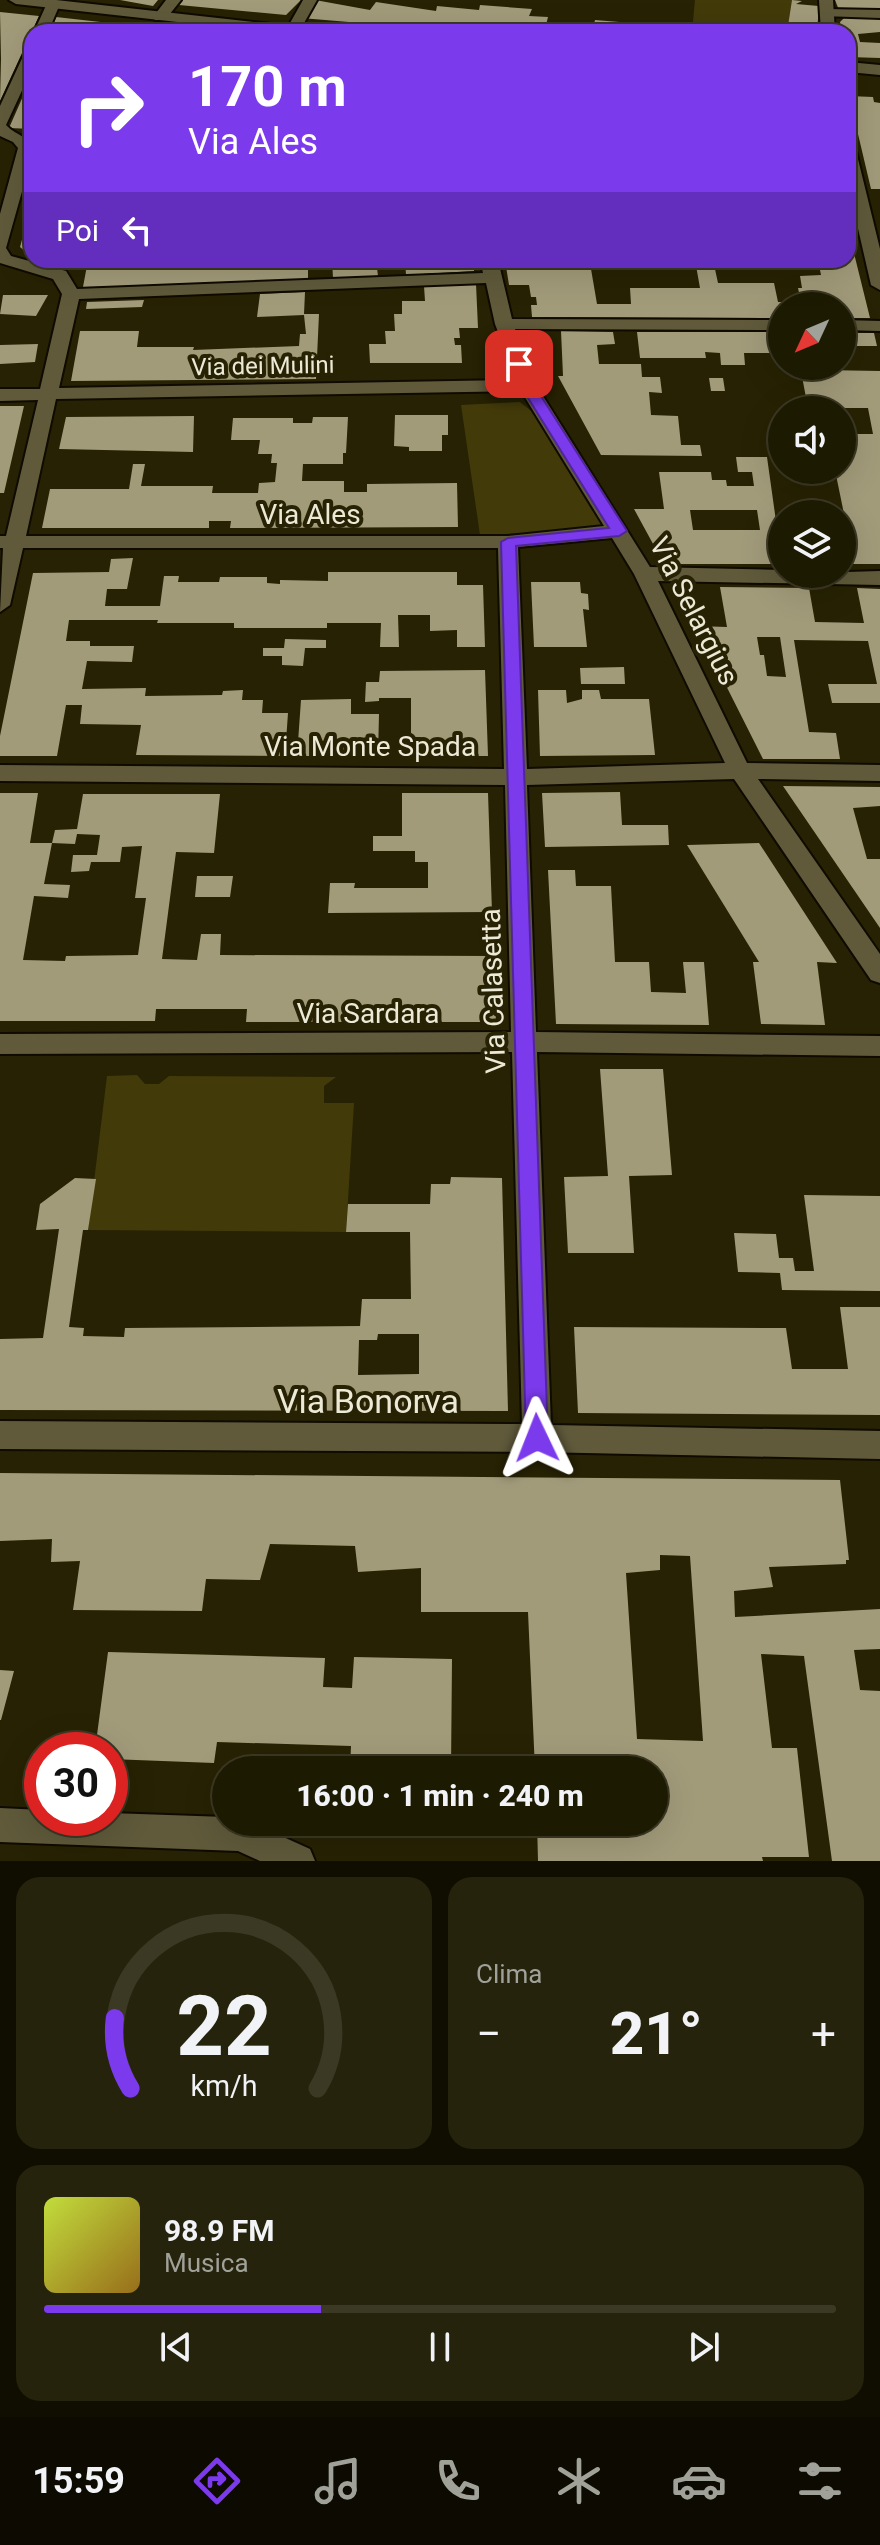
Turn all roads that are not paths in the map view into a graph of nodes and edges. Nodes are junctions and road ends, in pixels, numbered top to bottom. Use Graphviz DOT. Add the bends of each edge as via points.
graph roads {
  1 [pos="16,0"];
  2 [pos="174,0"];
  3 [pos="310,0"];
  4 [pos="53,4"];
  5 [pos="827,6"];
  6 [pos="880,14"];
  7 [pos="160,17"];
  8 [pos="44,24"];
  9 [pos="200,24"];
  10 [pos="301,24"];
  11 [pos="856,68"];
  12 [pos="24,70"];
  13 [pos="880,70"];
  14 [pos="0,125"];
  15 [pos="24,145"];
  16 [pos="24,156"];
  17 [pos="856,189"];
  18 [pos="857,194"];
  19 [pos="880,194"];
  20 [pos="0,248"];
  21 [pos="24,265"];
  22 [pos="36,268"];
  23 [pos="490,269"];
  24 [pos="880,285"];
  25 [pos="71,294"];
  26 [pos="504,324"];
  27 [pos="768,325"];
  28 [pos="856,325"];
  29 [pos="880,326"];
  30 [pos="527,385"];
  31 [pos="47,394"];
  32 [pos="0,395"];
  33 [pos="619,531"];
  34 [pos="7,542"];
  35 [pos="508,542"];
  36 [pos="644,574"];
  37 [pos="880,578"];
  38 [pos="0,605"];
  39 [pos="740,771"];
  40 [pos="0,773"];
  41 [pos="880,773"];
  42 [pos="517,777"];
  43 [pos="880,973"];
  44 [pos="525,1042"];
  45 [pos="0,1044"];
  46 [pos="880,1046"];
  47 [pos="0,1435"];
  48 [pos="537,1438"];
  49 [pos="880,1445"];
  50 [pos="0,1825"];
  51 [pos="298,1861"];
  1 -- 4 [label="street"];
  2 -- 7 [label="street"];
  3 -- 10 [label="street"];
  4 -- 7 [label="street"];
  4 -- 8 [label="street"];
  5 -- 6 [label="street"];
  7 -- 9 [label="street"];
  11 -- 13 [label="street"];
  12 -- 14 [label="street"];
  14 -- 15 [label="street"];
  16 -- 20 [label="street"];
  17 -- 18 [label="street"];
  18 -- 19 [label="street"];
  18 -- 24 [label="street"];
  20 -- 21 [label="street" via="4,259"];
  22 -- 25 [label="street" via="60,275"];
  23 -- 25 [label="street"];
  23 -- 26 [label="street, Via Selargius"];
  25 -- 31 [label="street"];
  26 -- 27 [label="street"];
  26 -- 30 [label="street, Via Selargius"];
  28 -- 29 [label="street"];
  30 -- 31 [label="street, Via dei Mulini"];
  30 -- 33 [label="street, Via Selargius"];
  31 -- 32 [label="street, Via dei Mulini"];
  31 -- 34 [label="street"];
  33 -- 35 [label="street, Via Ales"];
  33 -- 36 [label="street, Via Selargius"];
  34 -- 35 [label="street, Via Ales"];
  34 -- 38 [label="street"];
  35 -- 42 [label="street, Via Calasetta"];
  36 -- 37 [label="street"];
  36 -- 39 [label="street, Via Selargius"];
  39 -- 41 [label="street, Via Monte Spada"];
  39 -- 42 [label="street, Via Monte Spada"];
  39 -- 43 [label="street, Via Selargius"];
  40 -- 42 [label="street, Via Monte Spada"];
  42 -- 44 [label="street, Via Calasetta"];
  44 -- 45 [label="street, Via Sardara"];
  44 -- 46 [label="street, Via Sardara"];
  44 -- 48 [label="street, Via Calasetta"];
  47 -- 48 [label="street, Via Bonorva"];
  48 -- 49 [label="street, Via Bonorva"];
  50 -- 51 [label="street" via="239,1834"];
}
